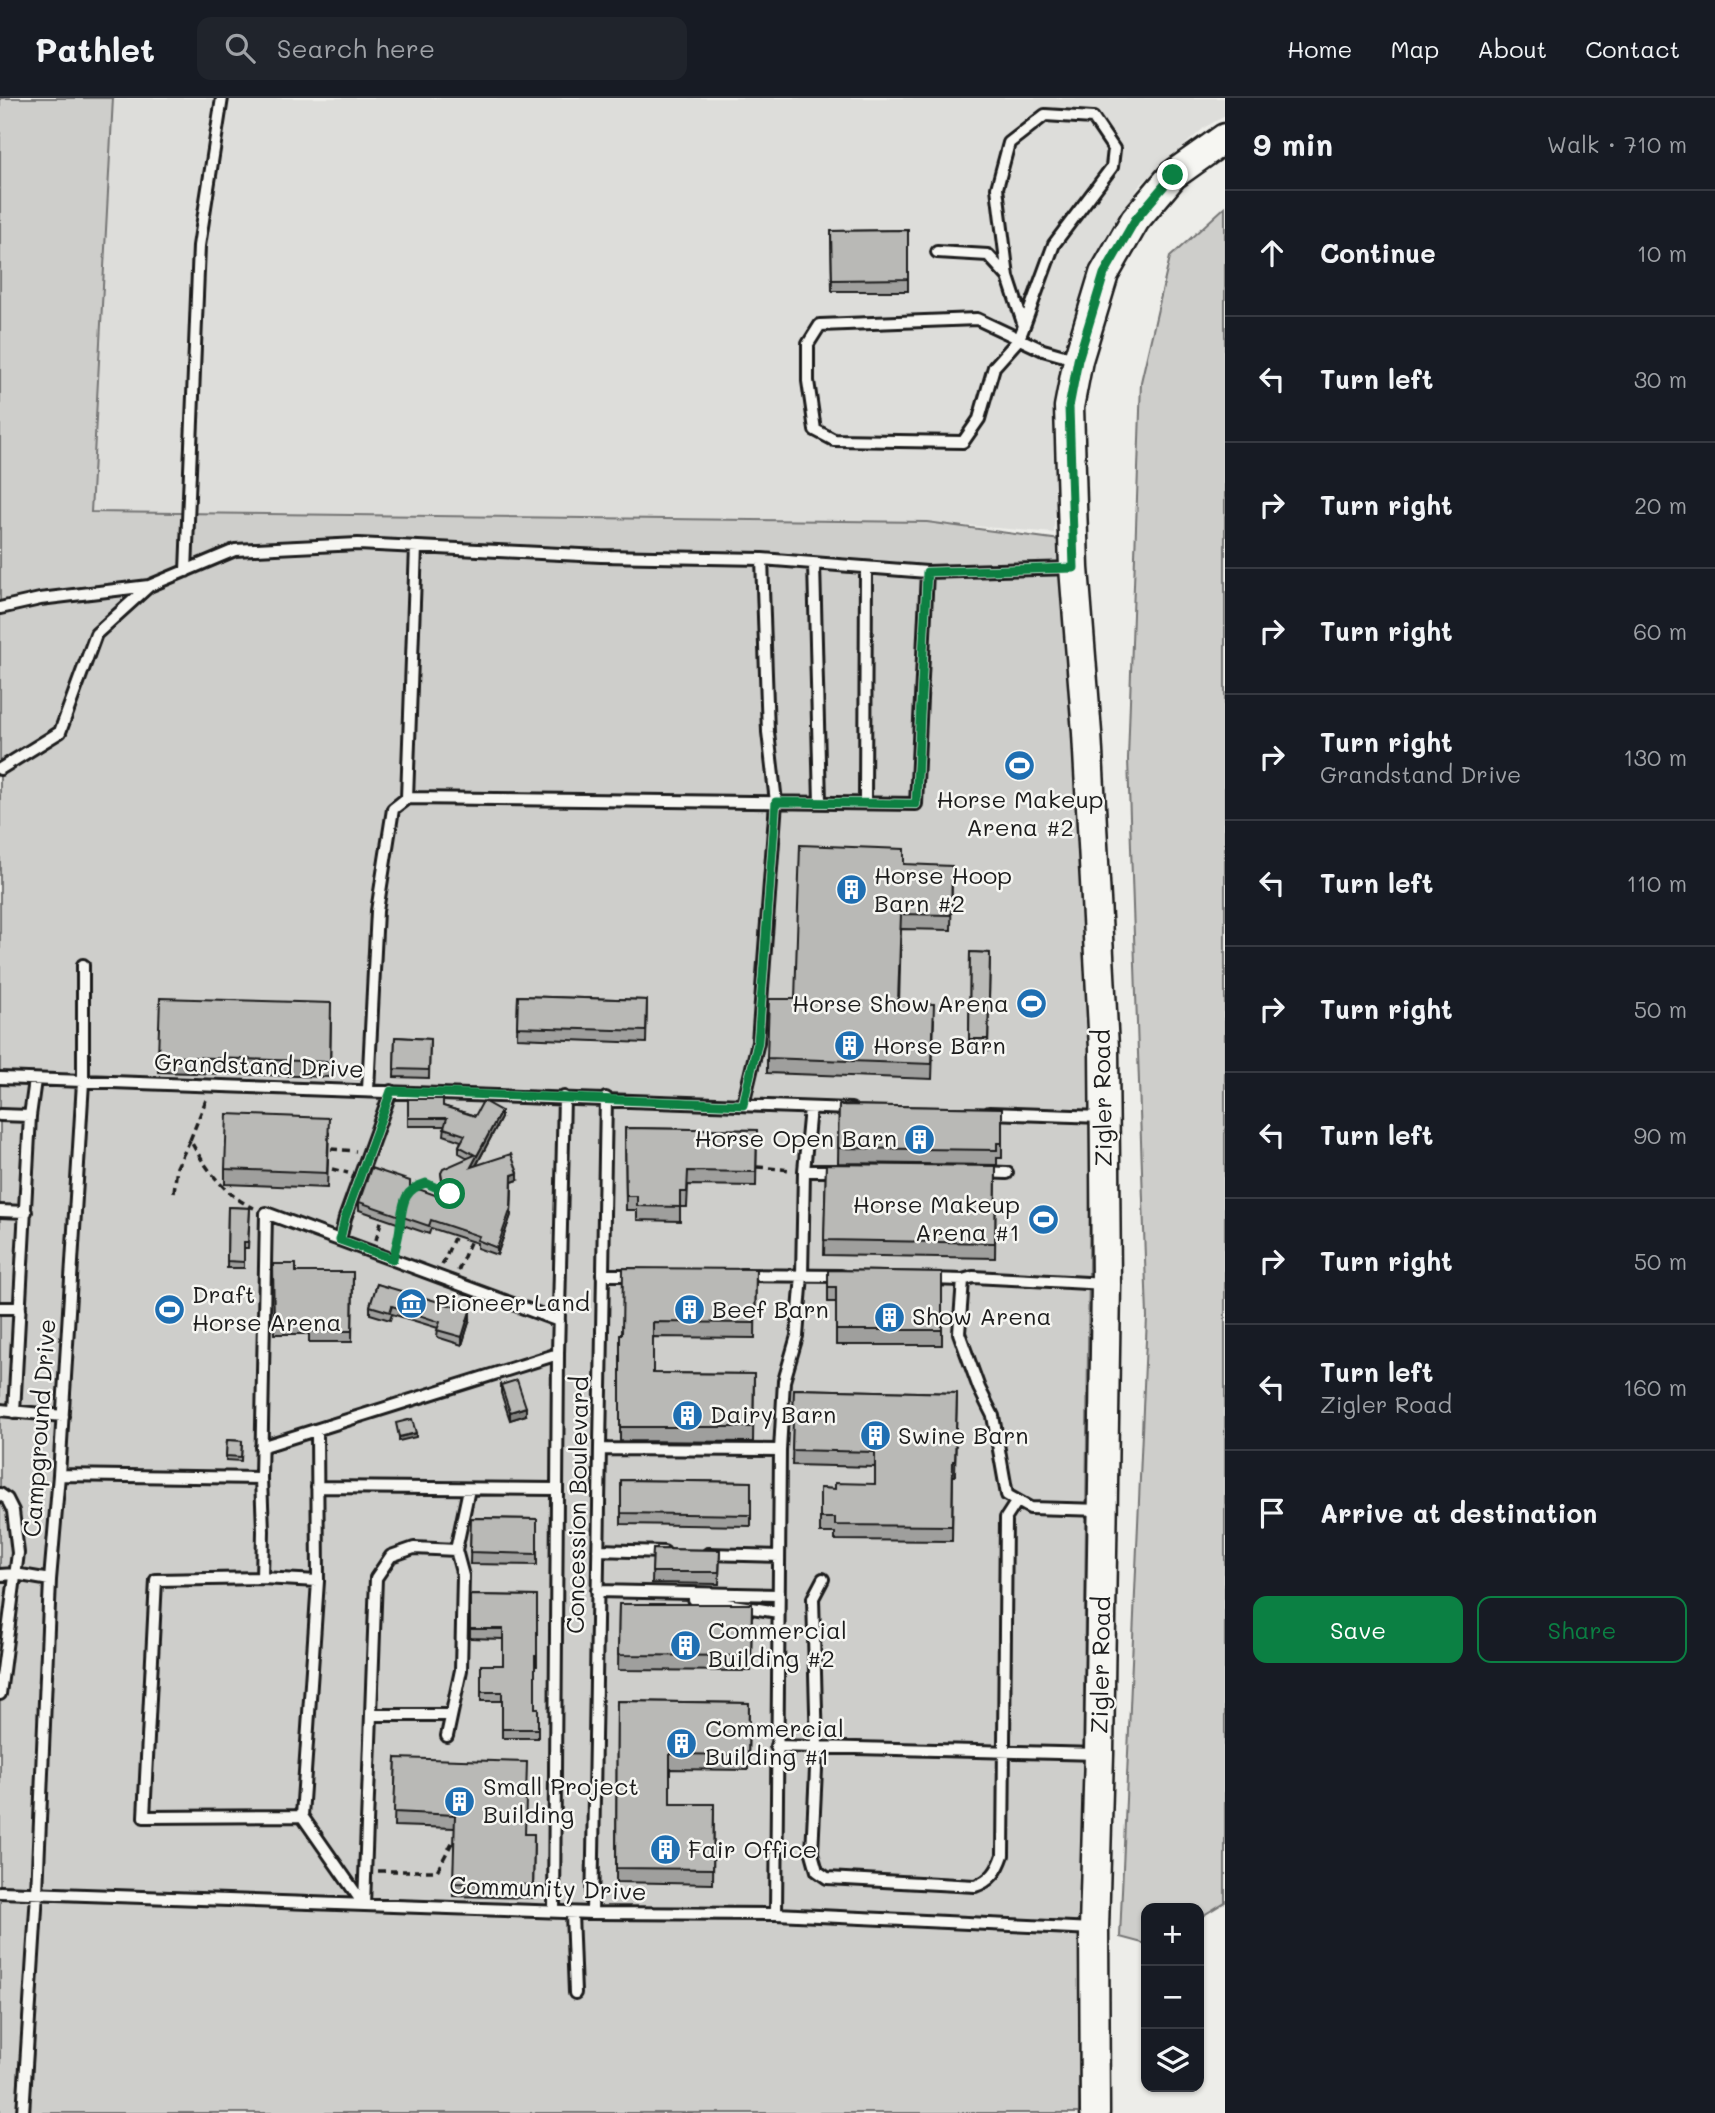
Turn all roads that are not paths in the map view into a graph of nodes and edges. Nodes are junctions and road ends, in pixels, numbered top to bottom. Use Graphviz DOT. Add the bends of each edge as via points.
graph roads {
  1 [pos="222,98"];
  2 [pos="1225,138"];
  3 [pos="937,252"];
  4 [pos="1008,278"];
  5 [pos="1024,326"];
  6 [pos="1019,339"];
  7 [pos="1078,360"];
  8 [pos="416,547"];
  9 [pos="762,559"];
  10 [pos="814,564"];
  11 [pos="866,568"];
  12 [pos="1074,568"];
  13 [pos="186,570"];
  14 [pos="927,572"];
  15 [pos="149,586"];
  16 [pos="0,608"];
  17 [pos="0,769"];
  18 [pos="407,798"];
  19 [pos="776,802"];
  20 [pos="820,802"];
  21 [pos="865,803"];
  22 [pos="83,965"];
  23 [pos="0,1078"];
  24 [pos="35,1080"];
  25 [pos="83,1082"];
  26 [pos="368,1090"];
  27 [pos="391,1091"];
  28 [pos="564,1097"];
  29 [pos="606,1098"];
  30 [pos="743,1105"];
  31 [pos="810,1108"];
  32 [pos="864,1109"];
  33 [pos="973,1112"];
  34 [pos="0,1115"];
  35 [pos="30,1116"];
  36 [pos="1104,1117"];
  37 [pos="804,1171"];
  38 [pos="859,1171"];
  39 [pos="967,1172"];
  40 [pos="1007,1173"];
  41 [pos="0,1211"];
  42 [pos="26,1212"];
  43 [pos="340,1240"];
  44 [pos="602,1275"];
  45 [pos="642,1275"];
  46 [pos="736,1275"];
  47 [pos="802,1275"];
  48 [pos="856,1277"];
  49 [pos="922,1279"];
  50 [pos="963,1280"];
  51 [pos="1106,1284"];
  52 [pos="0,1308"];
  53 [pos="20,1308"];
  54 [pos="559,1321"];
  55 [pos="558,1354"];
  56 [pos="0,1410"];
  57 [pos="14,1412"];
  58 [pos="63,1416"];
  59 [pos="317,1430"];
  60 [pos="261,1447"];
  61 [pos="600,1449"];
  62 [pos="780,1450"];
  63 [pos="60,1475"];
  64 [pos="261,1478"];
  65 [pos="317,1487"];
  66 [pos="469,1489"];
  67 [pos="557,1489"];
  68 [pos="0,1494"];
  69 [pos="1017,1501"];
  70 [pos="1103,1510"];
  71 [pos="456,1550"];
  72 [pos="598,1550"];
  73 [pos="681,1553"];
  74 [pos="695,1553"];
  75 [pos="779,1556"];
  76 [pos="15,1574"];
  77 [pos="0,1575"];
  78 [pos="261,1578"];
  79 [pos="823,1579"];
  80 [pos="50,1580"];
  81 [pos="317,1581"];
  82 [pos="597,1591"];
  83 [pos="653,1593"];
  84 [pos="778,1595"];
  85 [pos="778,1612"];
  86 [pos="2,1663"];
  87 [pos="0,1694"];
  88 [pos="371,1714"];
  89 [pos="451,1715"];
  90 [pos="447,1736"];
  91 [pos="776,1746"];
  92 [pos="817,1748"];
  93 [pos="1004,1752"];
  94 [pos="1100,1754"];
  95 [pos="302,1816"];
  96 [pos="0,1892"];
  97 [pos="37,1893"];
  98 [pos="364,1905"];
  99 [pos="554,1912"];
  100 [pos="572,1913"];
  101 [pos="592,1913"];
  102 [pos="776,1914"];
  103 [pos="1094,1929"];
  104 [pos="575,1993"];
  105 [pos="23,2113"];
  106 [pos="1096,2113"];
  1 -- 13 [label="lane" via="199,246"];
  2 -- 7 [label="street, Zigler Road" via="1173,175 1135,220 1104,274"];
  3 -- 4 [label="lane" via="988,256"];
  4 -- 5 [label="lane"];
  4 -- 5 [label="lane" via="997,188 1009,143 1045,115 1093,118 1114,149 1112,167 1054,244"];
  5 -- 6 [label="lane"];
  6 -- 6 [label="lane" via="977,319 820,325 808,344 816,430 834,440 963,442 979,419 994,367"];
  6 -- 7 [label="lane"];
  7 -- 12 [label="street, Zigler Road" via="1069,407"];
  8 -- 9 [label="lane"];
  8 -- 13 [label="lane" via="358,544 235,550"];
  8 -- 18 [label="lane"];
  9 -- 10 [label="lane"];
  9 -- 19 [label="lane"];
  10 -- 11 [label="lane"];
  10 -- 20 [label="lane"];
  11 -- 14 [label="lane"];
  11 -- 21 [label="lane"];
  12 -- 14 [label="lane"];
  12 -- 36 [label="street, Zigler Road" via="1087,733"];
  13 -- 15 [label="lane"];
  14 -- 21 [label="lane" via="916,804"];
  15 -- 16 [label="lane"];
  15 -- 17 [label="lane" via="96,634 60,732"];
  18 -- 19 [label="lane"];
  18 -- 26 [label="lane" via="393,809 377,911"];
  19 -- 20 [label="lane"];
  19 -- 30 [label="lane" via="758,1042"];
  20 -- 21 [label="lane"];
  22 -- 25 [label="lane, Campground Drive"];
  23 -- 24 [label="lane, Grandstand Drive"];
  24 -- 25 [label="lane, Grandstand Drive"];
  24 -- 35 [label="lane"];
  25 -- 26 [label="lane, Grandstand Drive"];
  25 -- 58 [label="lane, Campground Drive"];
  26 -- 27 [label="lane, Grandstand Drive"];
  27 -- 28 [label="lane, Grandstand Drive"];
  27 -- 43 [label="lane"];
  28 -- 29 [label="lane, Grandstand Drive"];
  28 -- 54 [label="lane"];
  29 -- 30 [label="lane, Grandstand Drive"];
  29 -- 44 [label="lane, Concession Boulevard"];
  30 -- 31 [label="lane, Grandstand Drive"];
  31 -- 32 [label="lane, Grandstand Drive"];
  31 -- 37 [label="lane"];
  33 -- 36 [label="lane"];
  34 -- 35 [label="lane"];
  35 -- 42 [label="lane"];
  36 -- 51 [label="street, Zigler Road"];
  37 -- 38 [label="lane"];
  37 -- 47 [label="lane"];
  39 -- 40 [label="lane"];
  41 -- 42 [label="lane"];
  42 -- 53 [label="lane"];
  43 -- 54 [label="lane"];
  43 -- 60 [label="lane" via="265,1213"];
  44 -- 45 [label="lane"];
  44 -- 61 [label="lane, Concession Boulevard"];
  46 -- 47 [label="lane"];
  47 -- 48 [label="lane"];
  47 -- 62 [label="lane" via="797,1336 784,1381"];
  49 -- 50 [label="lane"];
  50 -- 51 [label="lane"];
  50 -- 69 [label="lane" via="959,1333 993,1416 1007,1495"];
  51 -- 70 [label="street, Zigler Road"];
  52 -- 53 [label="lane"];
  53 -- 57 [label="lane"];
  54 -- 55 [label="lane"];
  55 -- 59 [label="lane"];
  55 -- 67 [label="lane"];
  56 -- 57 [label="lane"];
  57 -- 58 [label="lane"];
  58 -- 63 [label="lane, Campground Drive"];
  59 -- 60 [label="lane"];
  59 -- 65 [label="lane"];
  60 -- 64 [label="lane"];
  61 -- 62 [label="lane"];
  61 -- 72 [label="lane, Concession Boulevard"];
  62 -- 75 [label="lane"];
  63 -- 64 [label="lane"];
  63 -- 80 [label="lane, Campground Drive"];
  64 -- 78 [label="lane"];
  65 -- 66 [label="lane"];
  65 -- 81 [label="lane"];
  66 -- 67 [label="lane"];
  66 -- 71 [label="lane"];
  67 -- 99 [label="lane"];
  68 -- 76 [label="lane" via="13,1511 18,1553"];
  69 -- 70 [label="lane" via="1030,1508"];
  69 -- 93 [label="lane" via="1006,1518"];
  70 -- 94 [label="street, Zigler Road"];
  71 -- 88 [label="lane" via="414,1548 391,1556 376,1578"];
  71 -- 89 [label="lane" via="463,1576 461,1670"];
  72 -- 73 [label="lane"];
  72 -- 82 [label="lane, Concession Boulevard"];
  74 -- 75 [label="lane"];
  75 -- 84 [label="lane"];
  76 -- 77 [label="lane"];
  76 -- 80 [label="lane"];
  76 -- 86 [label="lane"];
  78 -- 81 [label="lane"];
  78 -- 95 [label="lane" via="156,1580 144,1817"];
  79 -- 92 [label="lane" via="813,1598"];
  80 -- 97 [label="lane, Campground Drive"];
  81 -- 95 [label="lane"];
  82 -- 83 [label="lane"];
  82 -- 101 [label="lane, Concession Boulevard"];
  83 -- 84 [label="lane"];
  83 -- 85 [label="lane"];
  84 -- 85 [label="lane"];
  85 -- 91 [label="lane"];
  86 -- 87 [label="lane"];
  88 -- 89 [label="lane"];
  88 -- 98 [label="lane"];
  89 -- 90 [label="lane"];
  91 -- 92 [label="lane"];
  91 -- 102 [label="lane"];
  92 -- 93 [label="lane"];
  92 -- 93 [label="lane" via="812,1853 817,1871 827,1878 975,1886 991,1877 1003,1855"];
  93 -- 94 [label="lane"];
  94 -- 103 [label="street, Zigler Road"];
  95 -- 98 [label="lane"];
  96 -- 97 [label="lane, Community Drive"];
  97 -- 98 [label="lane, Community Drive"];
  97 -- 105 [label="lane, Campground Drive"];
  98 -- 99 [label="lane, Community Drive"];
  99 -- 100 [label="lane, Community Drive"];
  100 -- 101 [label="lane, Community Drive"];
  100 -- 104 [label="lane"];
  101 -- 102 [label="lane, Community Drive"];
  102 -- 103 [label="lane, Community Drive"];
  103 -- 106 [label="street, Zigler Road"];
}
